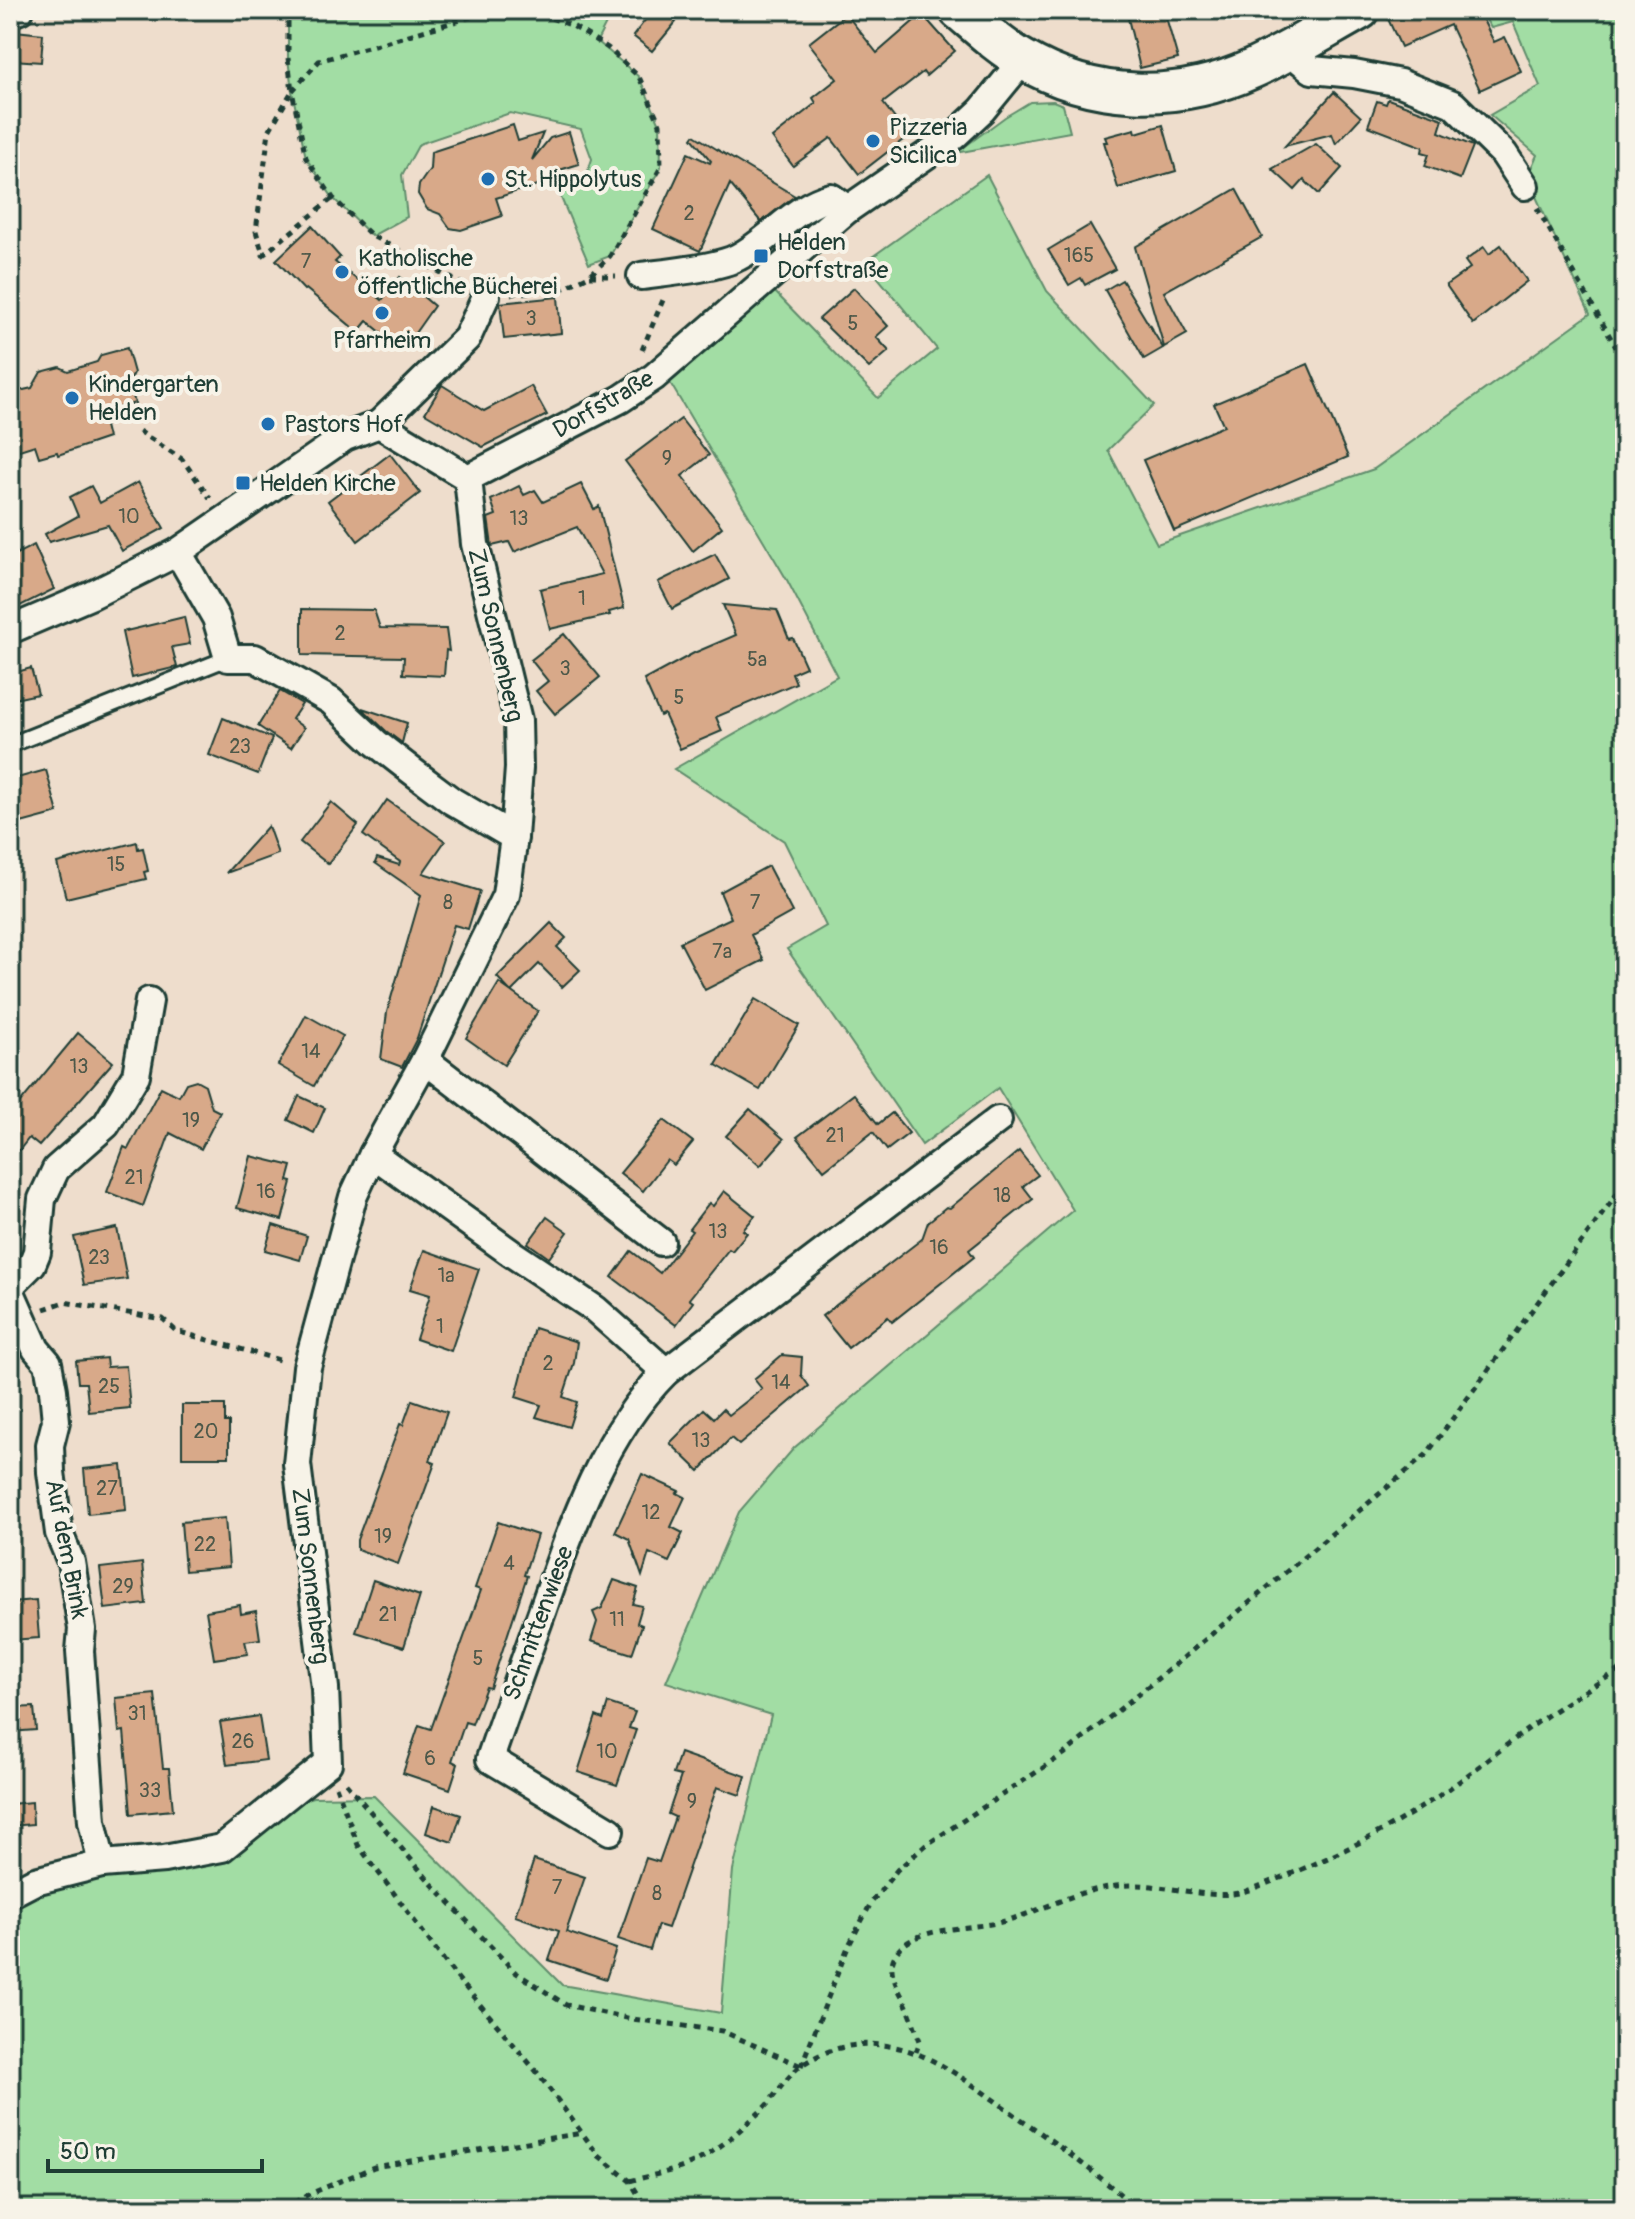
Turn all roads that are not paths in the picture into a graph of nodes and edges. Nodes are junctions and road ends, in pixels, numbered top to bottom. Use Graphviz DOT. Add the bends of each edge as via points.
graph roads {
  1 [pos="20,10"];
  2 [pos="959,10"];
  3 [pos="1360,10"];
  4 [pos="10,14"];
  5 [pos="1288,50"];
  6 [pos="1023,60"];
  7 [pos="1525,186"];
  8 [pos="848,209"];
  9 [pos="641,276"];
  10 [pos="486,296"];
  11 [pos="379,424"];
  12 [pos="468,478"];
  13 [pos="178,552"];
  14 [pos="10,630"];
  15 [pos="228,658"];
  16 [pos="10,745"];
  17 [pos="514,837"];
  18 [pos="149,1001"];
  19 [pos="425,1060"];
  20 [pos="998,1120"];
  21 [pos="373,1154"];
  22 [pos="661,1242"];
  23 [pos="10,1288"];
  24 [pos="666,1372"];
  25 [pos="610,1831"];
  26 [pos="102,1864"];
  27 [pos="10,1894"];
  1 -- 4 [label="street"];
  2 -- 6 [label="main road"];
  3 -- 5 [label="main road"];
  5 -- 6 [label="main road" via="1221,81 1160,94 1078,85"];
  5 -- 7 [label="street" via="1312,70 1400,83 1453,104 1504,154"];
  6 -- 8 [label="street, Dorfstraße" via="954,136"];
  8 -- 9 [label="street" via="831,197 814,201 737,259"];
  8 -- 12 [label="street, Dorfstraße" via="654,377"];
  10 -- 11 [label="street" via="467,338"];
  11 -- 12 [label="street"];
  11 -- 13 [label="street" via="345,437"];
  12 -- 17 [label="street, Zum Sonnenberg" via="475,544 518,720"];
  13 -- 14 [label="street"];
  13 -- 15 [label="street" via="216,618"];
  15 -- 16 [label="lane"];
  15 -- 17 [label="street" via="255,658 331,701 422,779"];
  17 -- 19 [label="street, Zum Sonnenberg" via="506,895"];
  18 -- 23 [label="street, Auf dem Brink" via="136,1075 106,1125 56,1169 42,1199 37,1252"];
  19 -- 21 [label="street, Zum Sonnenberg"];
  19 -- 22 [label="street"];
  20 -- 24 [label="street, Schmittenwiese"];
  21 -- 24 [label="street" via="595,1309"];
  21 -- 26 [label="street, Zum Sonnenberg" via="353,1197 307,1367 297,1464 325,1688 328,1763 222,1848"];
  23 -- 26 [label="street, Auf dem Brink" via="36,1349 48,1363 53,1390 51,1472 82,1629 92,1821"];
  24 -- 25 [label="street, Schmittenwiese" via="641,1397 588,1492 490,1759"];
  26 -- 27 [label="street" via="35,1881"];
}
